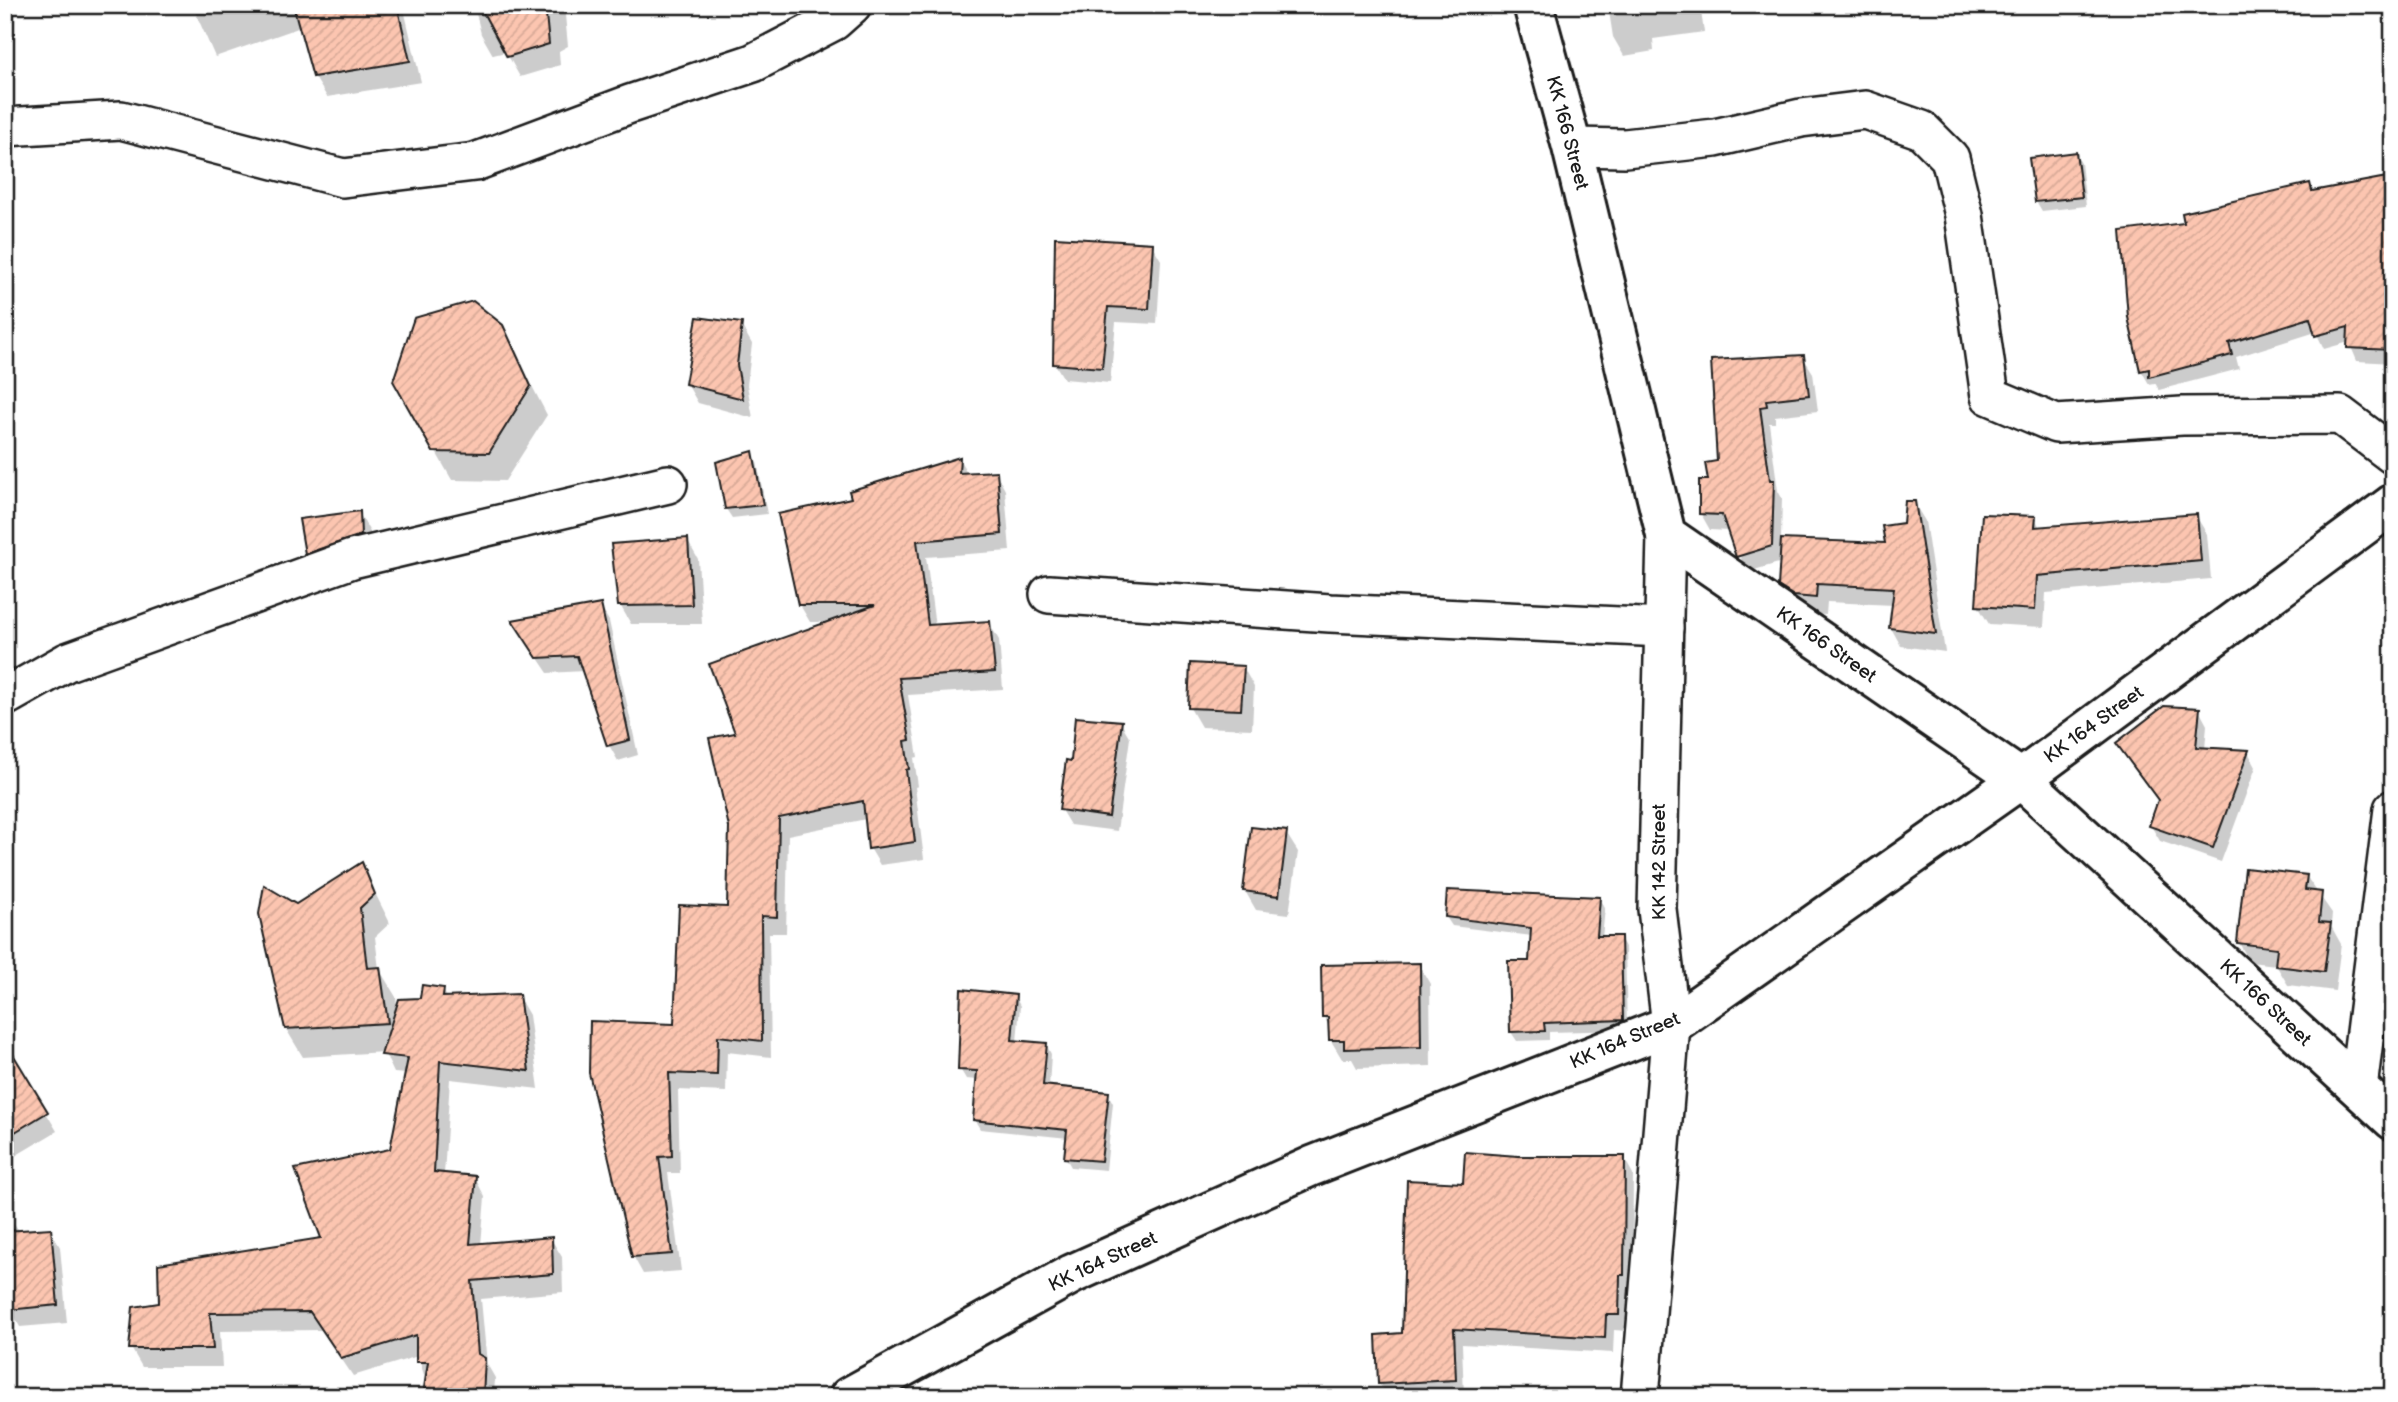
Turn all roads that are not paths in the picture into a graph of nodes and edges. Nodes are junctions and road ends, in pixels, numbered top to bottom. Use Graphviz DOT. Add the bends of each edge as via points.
graph roads {
  1 [pos="852,5"];
  2 [pos="1533,5"];
  3 [pos="5,127"];
  4 [pos="1572,148"];
  5 [pos="2393,455"];
  6 [pos="668,484"];
  7 [pos="2393,504"];
  8 [pos="1666,535"];
  9 [pos="1049,594"];
  10 [pos="1664,628"];
  11 [pos="5,697"];
  12 [pos="2021,779"];
  13 [pos="2393,809"];
  14 [pos="1671,1026"];
  15 [pos="2358,1088"];
  16 [pos="2393,1120"];
  17 [pos="849,1397"];
  18 [pos="1640,1397"];
  1 -- 3 [label="street" via="834,21 753,63 475,163 343,178 121,120"];
  2 -- 4 [label="main road, KK 166 Street"];
  4 -- 5 [label="street" via="1625,148 1715,138 1801,118 1865,110 1922,130 1950,158 1953,169 1990,396 2056,424 2182,416 2340,415"];
  4 -- 8 [label="main road, KK 166 Street"];
  6 -- 11 [label="street" via="352,559 67,662"];
  7 -- 12 [label="main road, KK 164 Street"];
  8 -- 10 [label="street, KK 142 Street"];
  8 -- 12 [label="main road, KK 166 Street"];
  9 -- 10 [label="street"];
  10 -- 14 [label="street, KK 142 Street" via="1657,909"];
  12 -- 14 [label="main road, KK 164 Street"];
  12 -- 15 [label="main road, KK 166 Street"];
  13 -- 15 [label="street"];
  14 -- 17 [label="main road, KK 164 Street" via="1312,1166 1072,1274"];
  14 -- 18 [label="street, KK 142 Street"];
  15 -- 16 [label="main road, KK 166 Street"];
}
